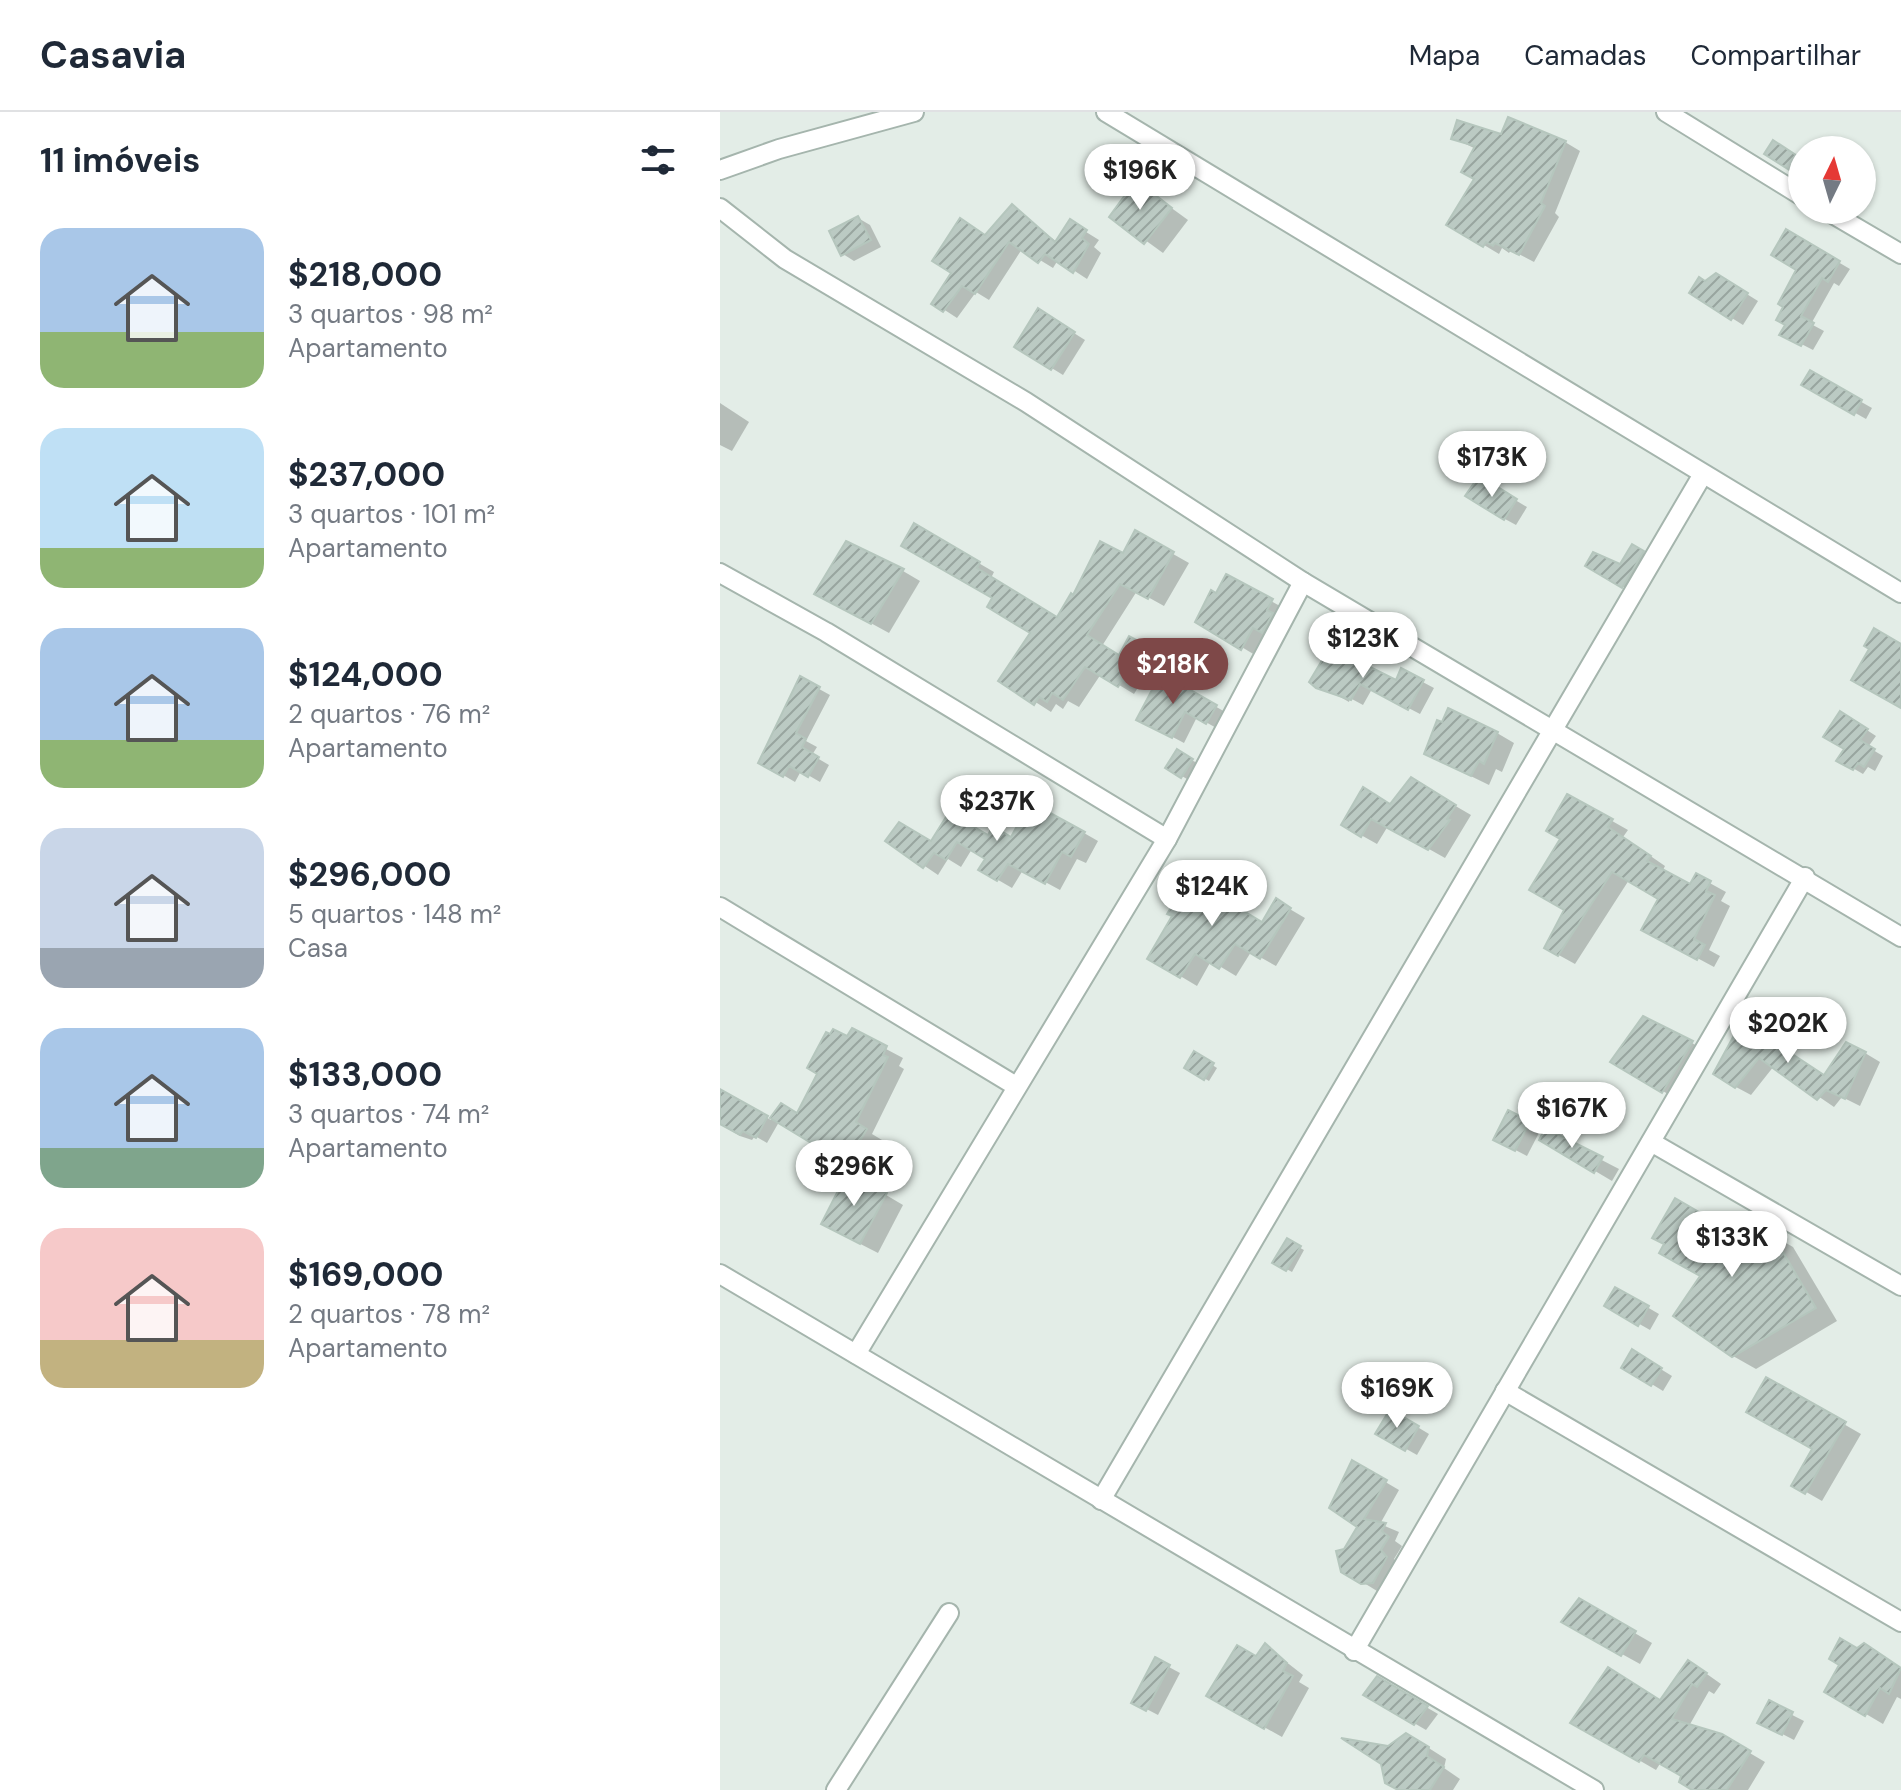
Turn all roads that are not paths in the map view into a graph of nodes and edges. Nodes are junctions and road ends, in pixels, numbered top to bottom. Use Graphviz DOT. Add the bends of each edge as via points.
graph roads {
  1 [pos="914,112"];
  2 [pos="1106,112"];
  3 [pos="1666,112"];
  4 [pos="720,170"];
  5 [pos="1788,187"];
  6 [pos="720,208"];
  7 [pos="1850,224"];
  8 [pos="1901,254"];
  9 [pos="1703,474"];
  10 [pos="720,573"];
  11 [pos="1303,582"];
  12 [pos="1901,593"];
  13 [pos="1551,728"];
  14 [pos="1167,839"];
  15 [pos="1805,877"];
  16 [pos="720,907"];
  17 [pos="1901,937"];
  18 [pos="1016,1086"];
  19 [pos="1651,1142"];
  20 [pos="720,1274"];
  21 [pos="1901,1286"];
  22 [pos="856,1354"];
  23 [pos="1505,1391"];
  24 [pos="1101,1500"];
  25 [pos="949,1613"];
  26 [pos="1901,1622"];
  27 [pos="1354,1651"];
  28 [pos="836,1790"];
  29 [pos="1594,1790"];
  1 -- 4 [label="street"];
  2 -- 9 [label="street"];
  3 -- 5 [label="street"];
  6 -- 11 [label="street" via="796,266 1026,402"];
  7 -- 8 [label="street"];
  9 -- 12 [label="street"];
  9 -- 13 [label="street"];
  10 -- 14 [label="street"];
  11 -- 13 [label="street"];
  11 -- 14 [label="street"];
  13 -- 15 [label="street"];
  13 -- 24 [label="street"];
  14 -- 18 [label="street"];
  15 -- 17 [label="street"];
  15 -- 19 [label="street"];
  16 -- 18 [label="street"];
  18 -- 22 [label="street"];
  19 -- 21 [label="street"];
  19 -- 23 [label="street"];
  20 -- 22 [label="street"];
  22 -- 24 [label="street"];
  23 -- 26 [label="street"];
  23 -- 27 [label="street"];
  24 -- 27 [label="street"];
  25 -- 28 [label="street"];
  27 -- 29 [label="street"];
}
